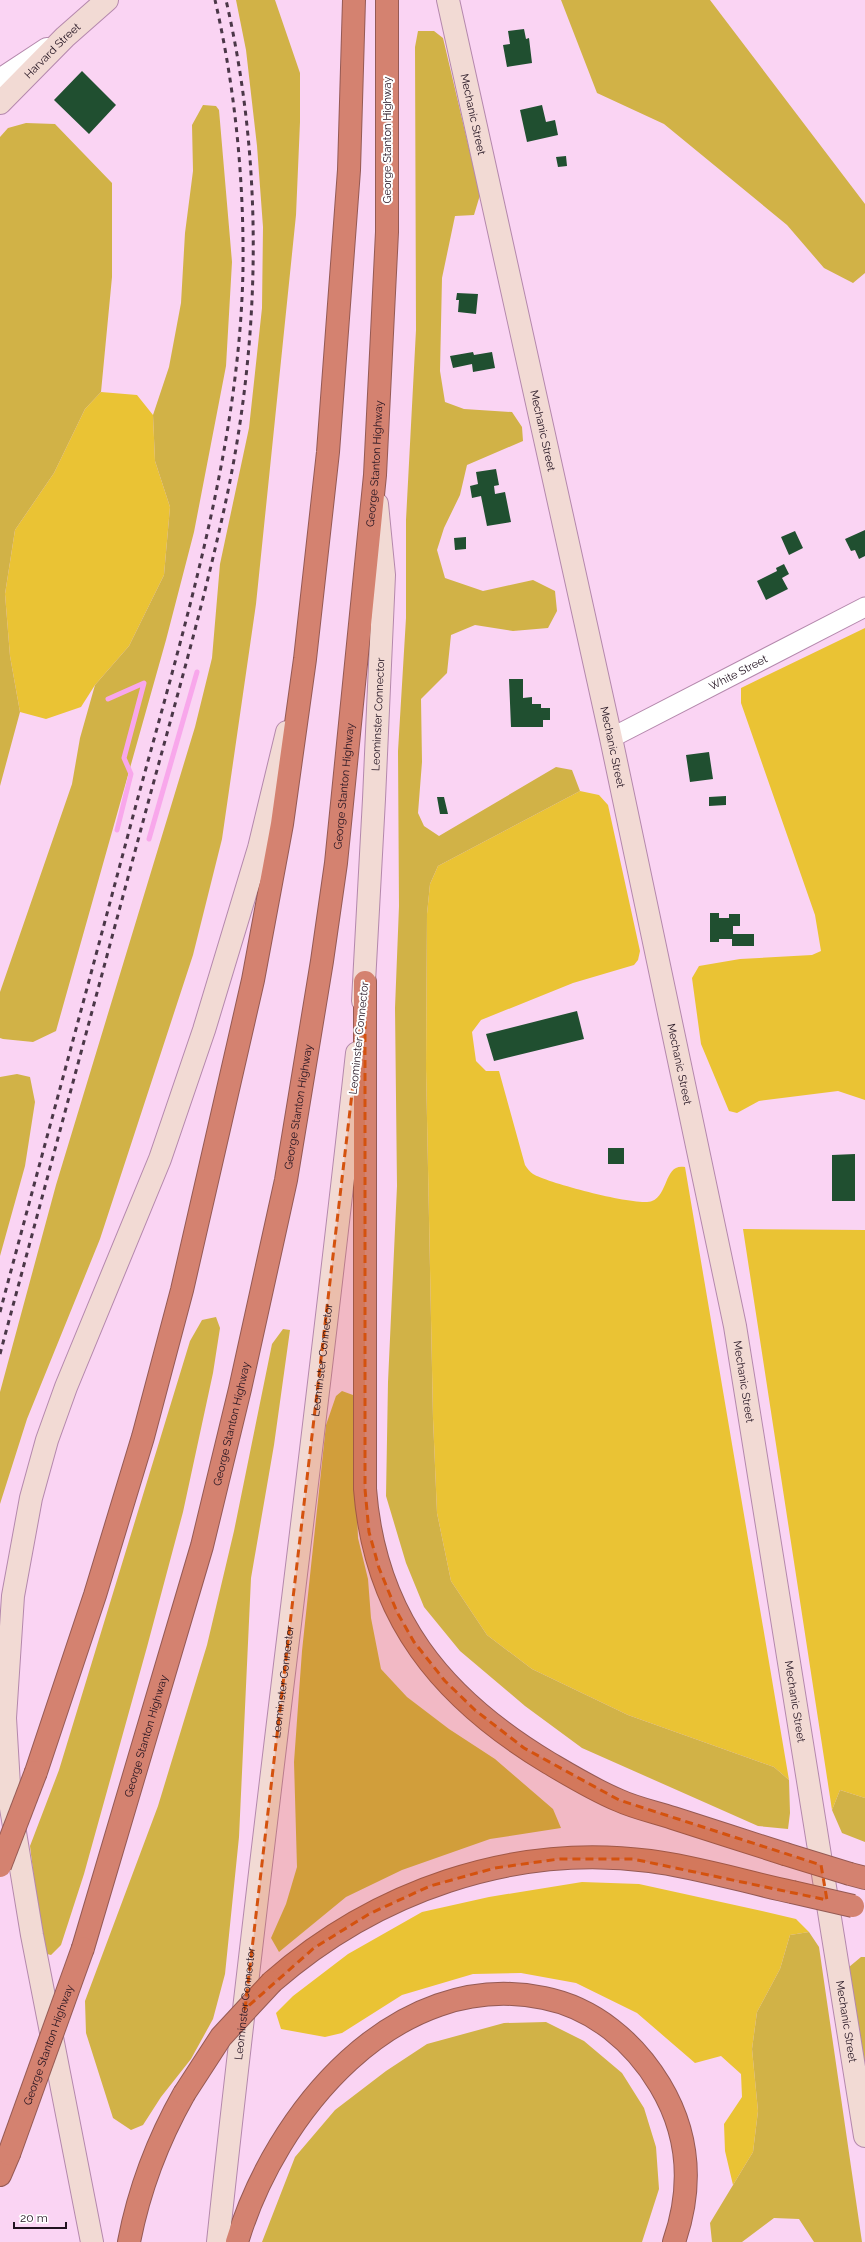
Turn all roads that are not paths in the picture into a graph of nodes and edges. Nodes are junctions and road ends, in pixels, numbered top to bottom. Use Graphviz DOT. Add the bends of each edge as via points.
graph roads {
  1 [pos="107,0"];
  2 [pos="344,0"];
  3 [pos="354,0"];
  4 [pos="387,0"];
  5 [pos="448,0"];
  6 [pos="65,37"];
  7 [pos="0,80"];
  8 [pos="352,88"];
  9 [pos="0,103"];
  10 [pos="375,475"];
  11 [pos="865,607"];
  12 [pos="305,659"];
  13 [pos="611,738"];
  14 [pos="365,982"];
  15 [pos="14,1830"];
  16 [pos="0,1866"];
  17 [pos="858,1876"];
  18 [pos="859,1907"];
  19 [pos="865,2136"];
  20 [pos="0,2176"];
  21 [pos="92,2242"];
  22 [pos="129,2242"];
  23 [pos="218,2242"];
  24 [pos="237,2242"];
  25 [pos="674,2242"];
  1 -- 6 [label="main road, Harvard Street"];
  2 -- 8 [label="highway"];
  3 -- 8 [label="highway"];
  4 -- 10 [label="highway, George Stanton Highway" via="387,232"];
  5 -- 13 [label="main road, Mechanic Street"];
  6 -- 7 [label="street"];
  6 -- 9 [label="main road, Harvard Street"];
  8 -- 12 [label="highway" via="349,170 328,452"];
  10 -- 14 [label="main road, Leominster Connector" via="384,575"];
  10 -- 20 [label="highway, George Stanton Highway, bridge" via="336,862 322,962 286,1180 247,1359 202,1546 83,1948"];
  11 -- 13 [label="street, White Street"];
  12 -- 15 [label="highway, bridge" via="282,824 253,980 182,1290 143,1437 98,1587"];
  12 -- 15 [label="main road" via="259,848 204,1030 160,1159 66,1387 47,1440 31,1498 13,1596 8,1657 6,1761"];
  13 -- 19 [label="main road, Mechanic Street" via="735,1326"];
  14 -- 17 [label="highway, bridge" via="365,1489 369,1532 379,1568 397,1612 424,1656 456,1692 498,1729 530,1752 618,1800"];
  14 -- 23 [label="main road, Leominster Connector" via="318,1407 295,1581"];
  15 -- 16 [label="highway, bridge"];
  15 -- 21 [label="main road" via="45,2005"];
  18 -- 22 [label="highway, bridge" via="673,1865 633,1859 575,1858 511,1865 453,1878 383,1906 328,1938 272,1982 221,2037 184,2094 160,2139 140,2194"];
  24 -- 25 [label="highway" via="256,2190 282,2141 321,2090 352,2059 386,2031 422,2011 461,1998 507,1994 551,1999 589,2014 625,2041 653,2073 679,2122 686,2156 686,2193"];
}
